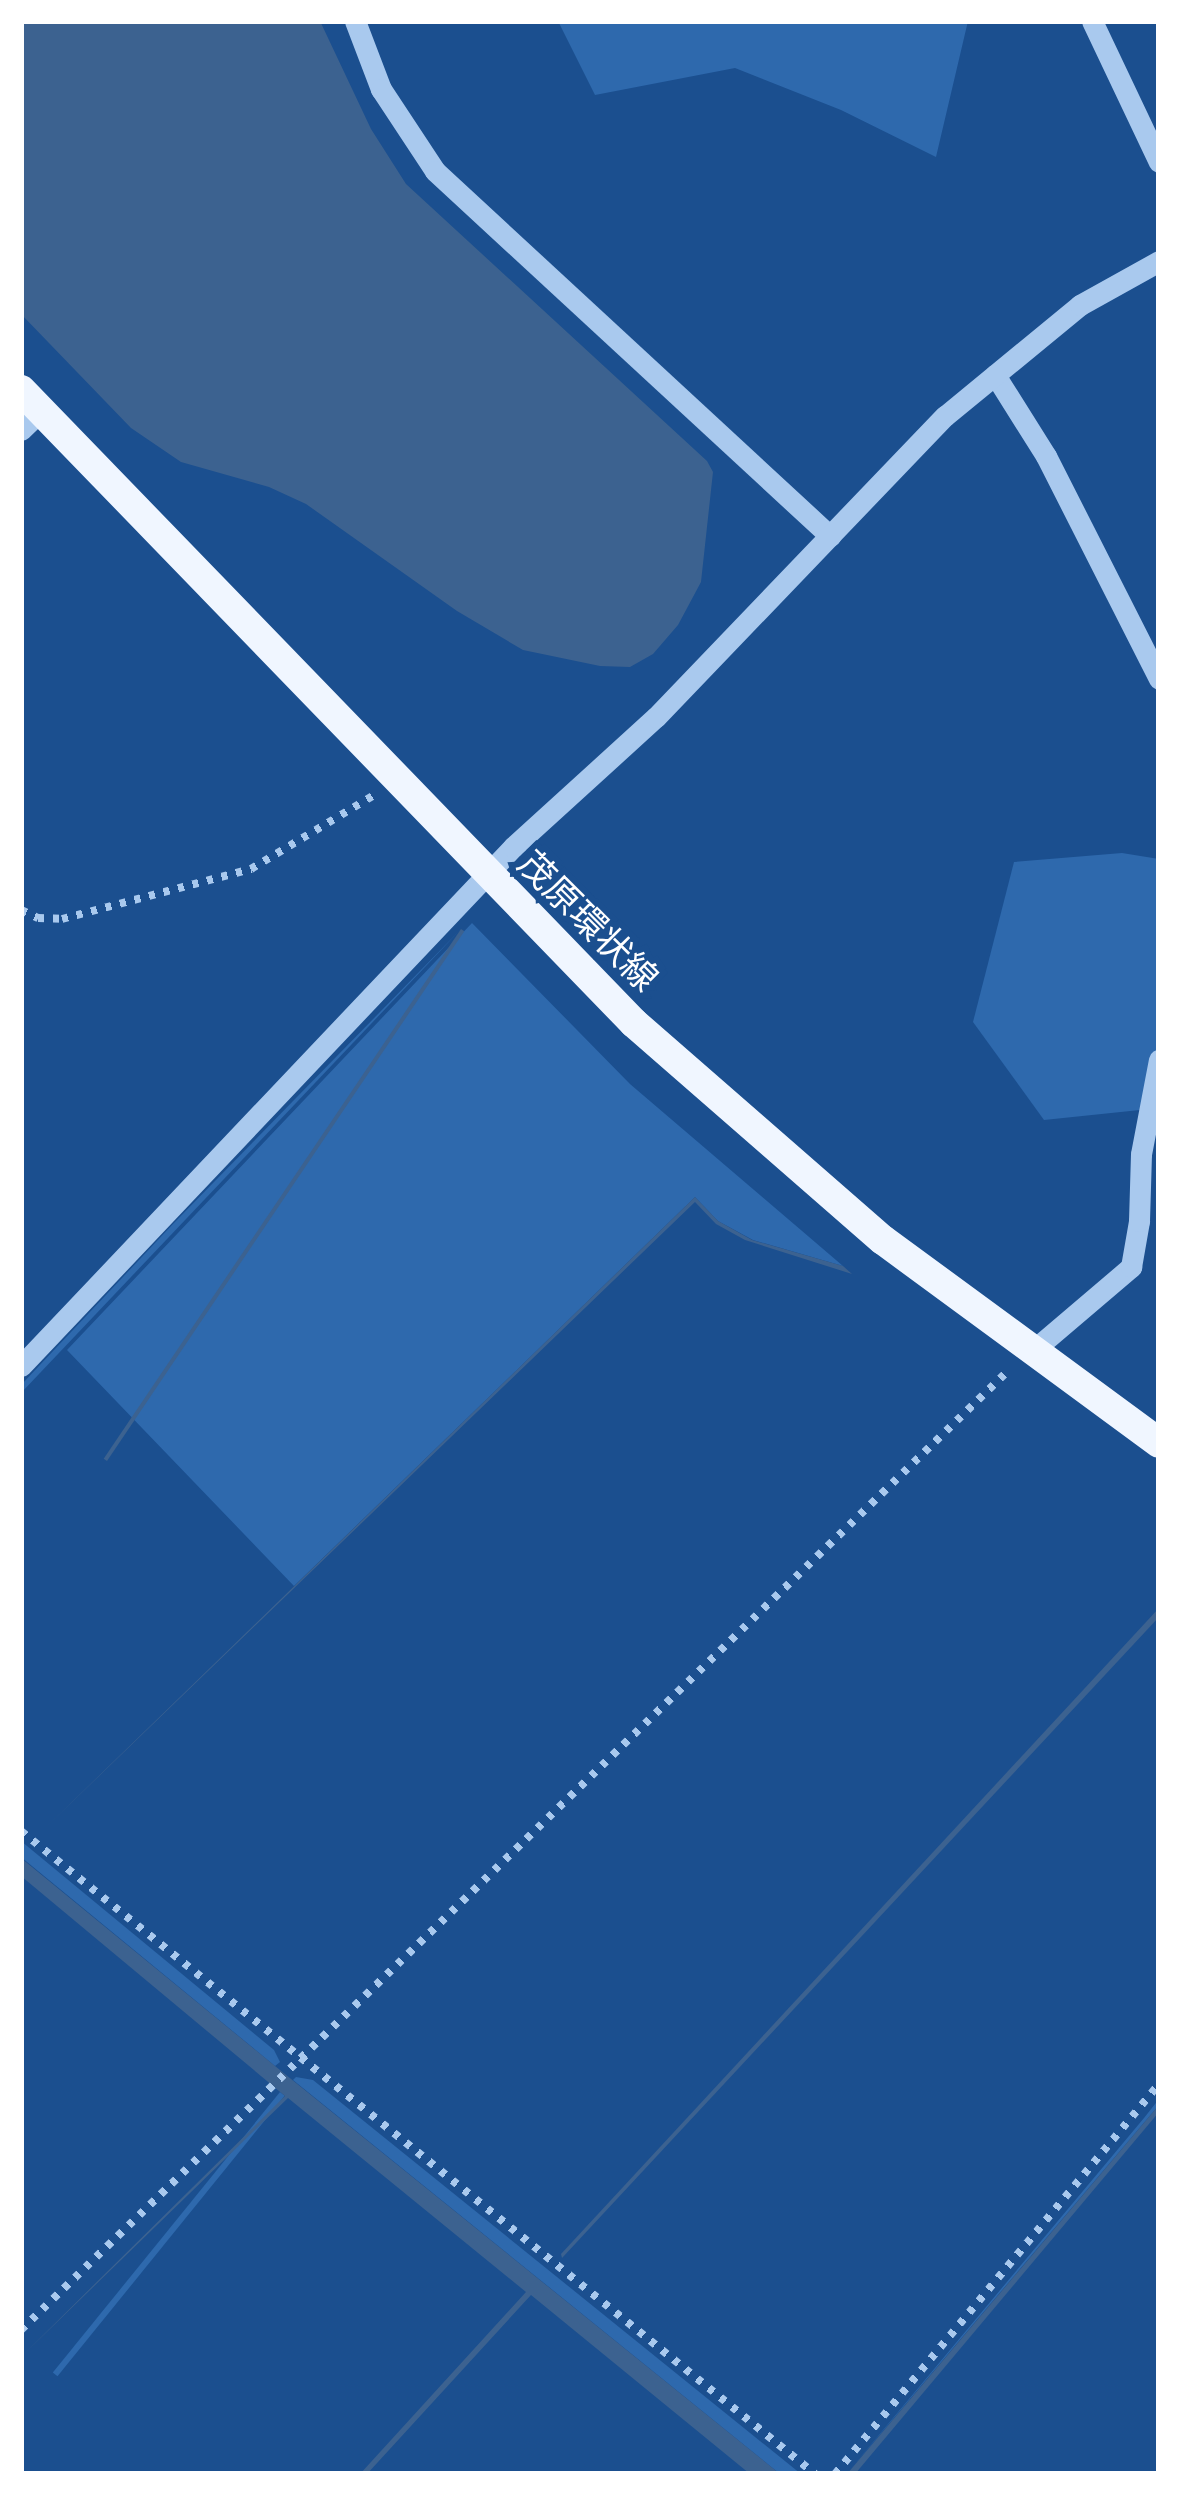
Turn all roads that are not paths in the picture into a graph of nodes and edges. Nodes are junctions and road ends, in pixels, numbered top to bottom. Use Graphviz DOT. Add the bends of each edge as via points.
graph roads {
  1 [pos="355,21"];
  2 [pos="1092,21"];
  3 [pos="1159,162"];
  4 [pos="1159,261"];
  5 [pos="995,375"];
  6 [pos="28,410"];
  7 [pos="830,536"];
  8 [pos="1159,679"];
  9 [pos="488,875"];
  10 [pos="1159,1060"];
  11 [pos="1030,1353"];
  12 [pos="21,1366"];
  13 [pos="1159,1443"];
  1 -- 7 [label="street" via="381,89 435,171"];
  2 -- 3 [label="street"];
  4 -- 5 [label="street" via="1080,304"];
  5 -- 7 [label="street"];
  5 -- 8 [label="street" via="1046,456"];
  6 -- 9 [label="main road, 茂原環状線"];
  7 -- 9 [label="street" via="656,717"];
  9 -- 11 [label="main road, 茂原環状線" via="703,1086"];
  9 -- 12 [label="street"];
  10 -- 11 [label="street" via="1131,1267"];
  11 -- 13 [label="main road, 茂原環状線"];
}
